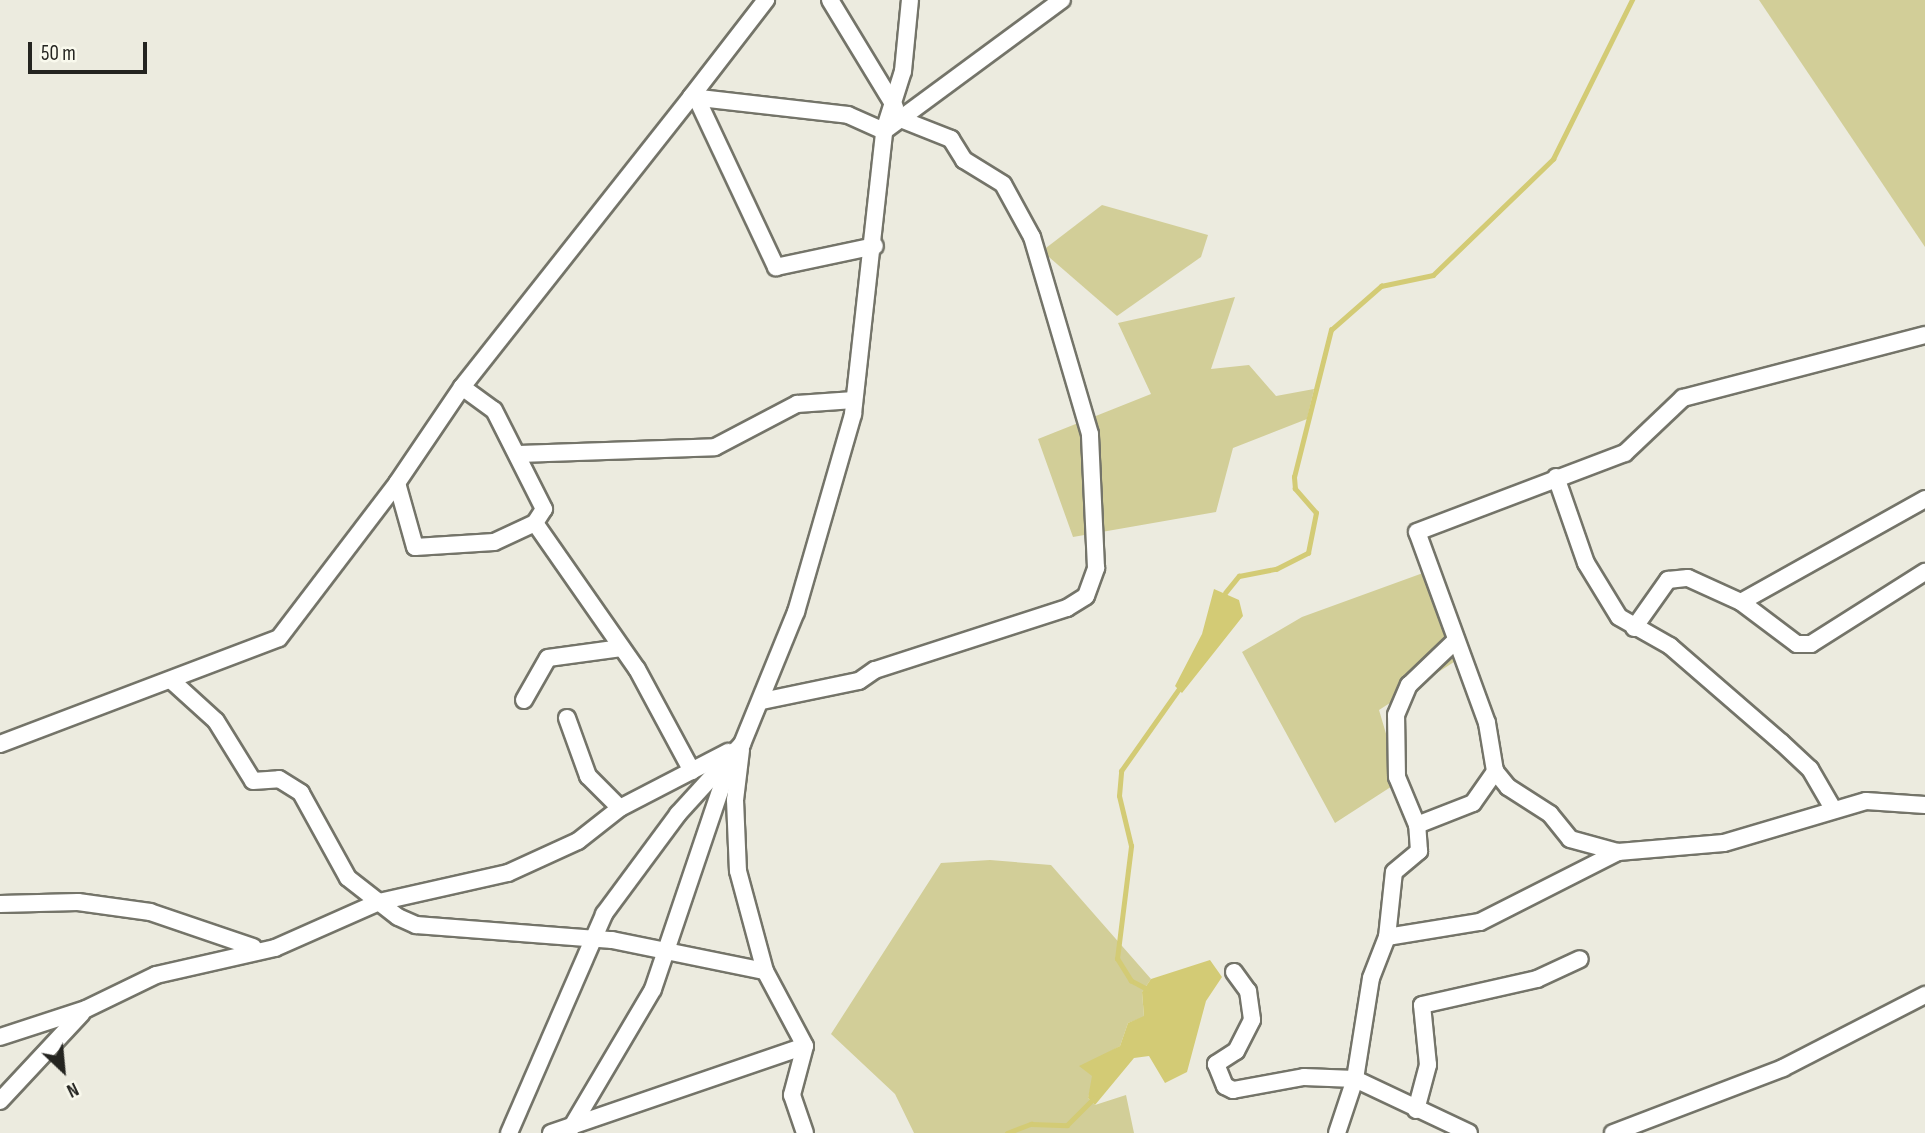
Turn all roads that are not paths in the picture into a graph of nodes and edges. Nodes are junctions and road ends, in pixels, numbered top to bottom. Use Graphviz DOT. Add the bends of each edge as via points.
graph roads {
  1 [pos="766,0"];
  2 [pos="830,0"];
  3 [pos="911,0"];
  4 [pos="1062,0"];
  5 [pos="694,98"];
  6 [pos="899,113"];
  7 [pos="884,131"];
  8 [pos="875,246"];
  9 [pos="1925,335"];
  10 [pos="462,387"];
  11 [pos="854,400"];
  12 [pos="520,454"];
  13 [pos="1556,478"];
  14 [pos="397,483"];
  15 [pos="1925,499"];
  16 [pos="535,523"];
  17 [pos="1925,572"];
  18 [pos="1741,602"];
  19 [pos="1634,628"];
  20 [pos="1453,643"];
  21 [pos="621,648"];
  22 [pos="172,681"];
  23 [pos="524,700"];
  24 [pos="762,701"];
  25 [pos="567,718"];
  26 [pos="0,744"];
  27 [pos="737,750"];
  28 [pos="692,771"];
  29 [pos="1495,771"];
  30 [pos="1925,805"];
  31 [pos="1832,807"];
  32 [pos="620,808"];
  33 [pos="1417,825"];
  34 [pos="1618,852"];
  35 [pos="379,902"];
  36 [pos="0,904"];
  37 [pos="594,937"];
  38 [pos="1387,937"];
  39 [pos="260,948"];
  40 [pos="667,953"];
  41 [pos="1580,960"];
  42 [pos="765,971"];
  43 [pos="1234,972"];
  44 [pos="1925,996"];
  45 [pos="86,1009"];
  46 [pos="0,1037"];
  47 [pos="805,1046"];
  48 [pos="1355,1079"];
  49 [pos="0,1101"];
  50 [pos="1416,1110"];
  51 [pos="571,1130"];
  52 [pos="509,1133"];
  53 [pos="551,1133"];
  54 [pos="805,1133"];
  55 [pos="1337,1133"];
  56 [pos="1469,1133"];
  57 [pos="1612,1133"];
  1 -- 5 [label="street"];
  2 -- 6 [label="street"];
  3 -- 6 [label="street"];
  4 -- 6 [label="street"];
  5 -- 7 [label="street" via="848,114"];
  5 -- 8 [label="street" via="776,267"];
  5 -- 10 [label="street"];
  6 -- 7 [label="street"];
  6 -- 24 [label="street" via="951,139 964,160 1003,184 1032,237 1090,435 1100,537 1096,568 1086,596 1067,608 875,670 859,681"];
  7 -- 8 [label="street"];
  8 -- 11 [label="street"];
  9 -- 13 [label="street" via="1683,398 1645,441"];
  10 -- 12 [label="street" via="494,410"];
  10 -- 14 [label="street"];
  11 -- 12 [label="street" via="797,404 733,441 704,449"];
  11 -- 24 [label="street" via="796,612"];
  12 -- 16 [label="street" via="544,509"];
  13 -- 19 [label="street" via="1586,563 1613,609"];
  13 -- 20 [label="street" via="1418,531"];
  14 -- 16 [label="street" via="415,547 486,544"];
  14 -- 22 [label="street" via="279,638"];
  15 -- 18 [label="street"];
  16 -- 21 [label="street"];
  17 -- 18 [label="street" via="1811,644 1797,644"];
  18 -- 19 [label="street" via="1678,576 1668,580"];
  19 -- 31 [label="street" via="1670,646 1781,741 1810,769"];
  20 -- 29 [label="street" via="1481,704"];
  20 -- 33 [label="street" via="1409,685 1396,715 1397,777"];
  21 -- 23 [label="street" via="548,658"];
  21 -- 28 [label="street"];
  22 -- 26 [label="street"];
  22 -- 35 [label="street" via="216,721 253,780 279,779 301,793 348,878"];
  24 -- 27 [label="street"];
  25 -- 32 [label="street" via="588,776"];
  27 -- 28 [label="street"];
  27 -- 37 [label="street" via="636,867"];
  27 -- 40 [label="street"];
  27 -- 42 [label="street" via="738,871"];
  28 -- 32 [label="street"];
  29 -- 33 [label="street" via="1473,803"];
  29 -- 34 [label="street" via="1508,787 1550,814 1570,839"];
  30 -- 31 [label="street" via="1866,801"];
  31 -- 34 [label="street" via="1724,843"];
  32 -- 35 [label="street" via="578,841 508,873"];
  33 -- 38 [label="street" via="1419,851 1394,872"];
  34 -- 38 [label="street" via="1480,922"];
  35 -- 37 [label="street" via="416,925"];
  35 -- 39 [label="street" via="308,937"];
  36 -- 39 [label="street" via="78,902 150,912 200,934"];
  37 -- 40 [label="street"];
  37 -- 52 [label="street"];
  38 -- 48 [label="street" via="1371,978"];
  39 -- 45 [label="street" via="156,975"];
  40 -- 42 [label="street"];
  40 -- 51 [label="street"];
  41 -- 50 [label="street" via="1546,976 1422,1005 1429,1065"];
  42 -- 47 [label="street"];
  43 -- 48 [label="street" via="1248,991 1252,1020 1236,1051 1216,1064 1225,1086 1233,1090 1304,1077"];
  44 -- 57 [label="street" via="1783,1068"];
  45 -- 46 [label="street"];
  45 -- 49 [label="street"];
  47 -- 51 [label="street"];
  47 -- 54 [label="street" via="792,1095"];
  48 -- 50 [label="street"];
  48 -- 55 [label="street"];
  50 -- 56 [label="street"];
  51 -- 53 [label="street"];
}
